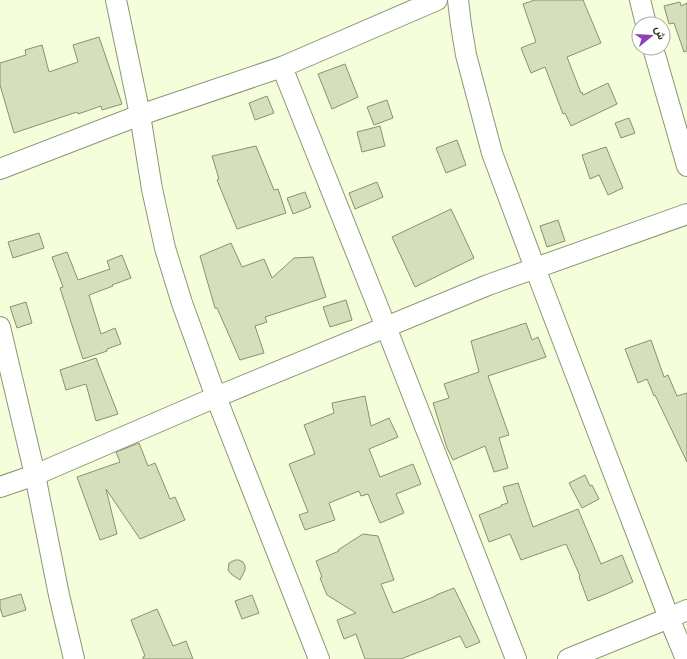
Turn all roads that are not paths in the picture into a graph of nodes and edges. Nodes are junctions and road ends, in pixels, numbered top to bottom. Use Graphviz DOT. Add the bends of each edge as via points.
graph roads {
  1 [pos="116,0"];
  2 [pos="437,0"];
  3 [pos="458,0"];
  4 [pos="640,0"];
  5 [pos="644,16"];
  6 [pos="655,56"];
  7 [pos="282,67"];
  8 [pos="140,115"];
  9 [pos="687,166"];
  10 [pos="0,169"];
  11 [pos="687,214"];
  12 [pos="535,268"];
  13 [pos="0,327"];
  14 [pos="386,327"];
  15 [pos="216,397"];
  16 [pos="35,475"];
  17 [pos="0,487"];
  18 [pos="687,610"];
  19 [pos="669,618"];
  20 [pos="74,659"];
  21 [pos="319,659"];
  22 [pos="516,659"];
  23 [pos="568,659"];
  24 [pos="686,659"];
  1 -- 8 [label="street"];
  2 -- 7 [label="street"];
  3 -- 12 [label="street" via="466,55 492,153"];
  4 -- 5 [label="street"];
  6 -- 9 [label="street"];
  7 -- 8 [label="street"];
  7 -- 14 [label="street"];
  8 -- 10 [label="street"];
  8 -- 15 [label="street" via="165,248"];
  11 -- 12 [label="street"];
  12 -- 14 [label="street"];
  12 -- 19 [label="street"];
  13 -- 16 [label="street"];
  14 -- 15 [label="street"];
  14 -- 22 [label="street"];
  15 -- 16 [label="street"];
  15 -- 21 [label="street"];
  16 -- 17 [label="street"];
  16 -- 20 [label="street"];
  18 -- 19 [label="street"];
  19 -- 23 [label="street"];
  19 -- 24 [label="street"];
}
